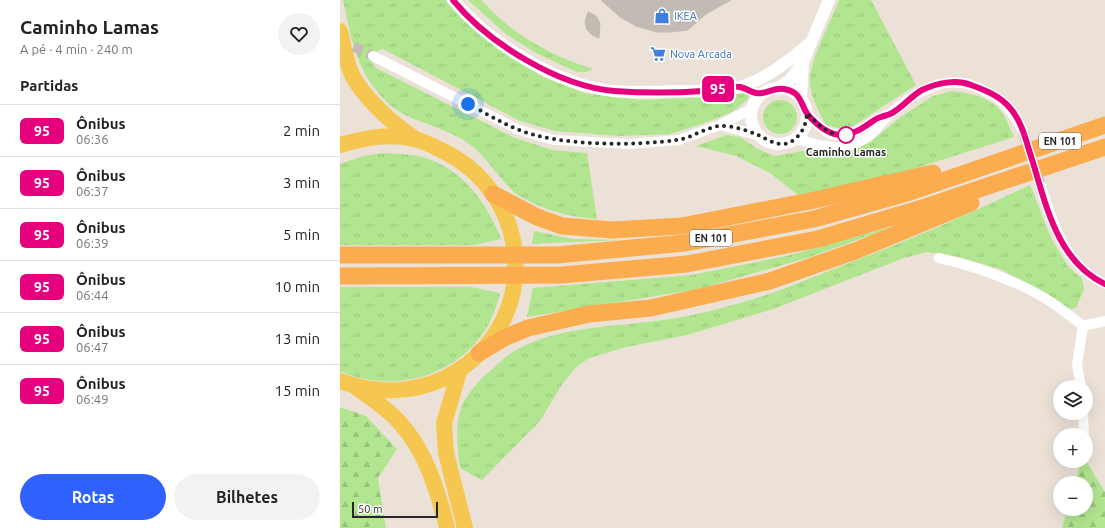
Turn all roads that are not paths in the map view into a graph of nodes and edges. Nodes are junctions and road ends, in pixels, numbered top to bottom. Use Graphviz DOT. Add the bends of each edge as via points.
graph roads {
  1 [pos="453,0"];
  2 [pos="829,0"];
  3 [pos="340,32"];
  4 [pos="809,44"];
  5 [pos="372,56"];
  6 [pos="803,62"];
  7 [pos="740,87"];
  8 [pos="776,89"];
  9 [pos="763,94"];
  10 [pos="801,99"];
  11 [pos="753,108"];
  12 [pos="807,113"];
  13 [pos="892,113"];
  14 [pos="1105,125"];
  15 [pos="720,126"];
  16 [pos="1023,131"];
  17 [pos="760,136"];
  18 [pos="415,139"];
  19 [pos="794,140"];
  20 [pos="340,145"];
  21 [pos="1105,147"];
  22 [pos="1015,156"];
  23 [pos="1015,178"];
  24 [pos="1041,186"];
  25 [pos="494,194"];
  26 [pos="340,255"];
  27 [pos="939,258"];
  28 [pos="340,276"];
  29 [pos="1105,284"];
  30 [pos="1105,321"];
  31 [pos="1083,326"];
  32 [pos="479,353"];
  33 [pos="460,369"];
  34 [pos="1080,380"];
  35 [pos="347,383"];
  36 [pos="447,528"];
  37 [pos="465,528"];
  1 -- 7 [label="street" via="463,12 501,44 545,70 586,86 613,91 641,92 701,91"];
  2 -- 4 [label="street"];
  3 -- 18 [label="main road" via="356,81 381,111"];
  4 -- 6 [label="street"];
  4 -- 7 [label="street" via="775,72"];
  5 -- 15 [label="street" via="519,130 554,140 628,144 679,140"];
  6 -- 8 [label="street" via="790,80"];
  6 -- 10 [label="street"];
  7 -- 9 [label="street"];
  8 -- 9 [label="street"];
  8 -- 10 [label="street" via="790,91"];
  9 -- 11 [label="street"];
  10 -- 12 [label="street"];
  11 -- 15 [label="street"];
  11 -- 17 [label="street" via="754,127"];
  12 -- 13 [label="street" via="826,132 836,136 859,131 878,118"];
  12 -- 19 [label="street" via="802,132"];
  13 -- 16 [label="street" via="922,91 957,81 995,95 1010,108"];
  13 -- 19 [label="street" via="866,139 849,146 833,147"];
  14 -- 22 [label="highway, EN 101"];
  15 -- 17 [label="street"];
  17 -- 19 [label="street" via="776,144"];
  18 -- 20 [label="main road" via="387,136 360,139"];
  18 -- 25 [label="main road" via="460,160"];
  21 -- 23 [label="highway, EN 101"];
  22 -- 25 [label="highway" via="987,155 927,175 682,226 612,230 562,226 537,217"];
  22 -- 26 [label="highway, EN 101" via="910,192 814,219 685,243 557,255"];
  23 -- 28 [label="highway, EN 101" via="818,239 688,264 562,275"];
  23 -- 32 [label="highway" via="987,197 862,248 770,280 651,308 589,314 528,328"];
  24 -- 29 [label="street" via="1048,209 1072,259 1092,278"];
  25 -- 32 [label="main road" via="507,218 514,240 516,266 505,314 494,335"];
  27 -- 31 [label="street" via="998,276 1044,297"];
  30 -- 31 [label="street"];
  31 -- 34 [label="street" via="1077,365"];
  32 -- 33 [label="main road"];
  33 -- 35 [label="main road" via="437,382 405,390 388,391"];
  33 -- 37 [label="main road" via="444,423 446,453"];
  35 -- 36 [label="main road" via="380,405 400,423 414,442 439,496"];
}
